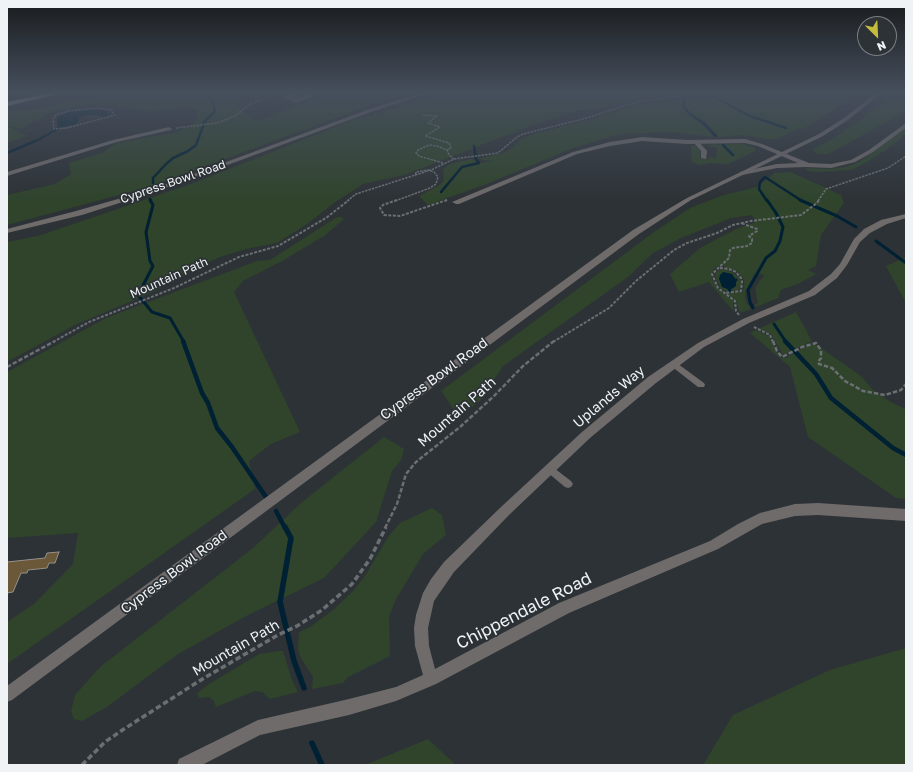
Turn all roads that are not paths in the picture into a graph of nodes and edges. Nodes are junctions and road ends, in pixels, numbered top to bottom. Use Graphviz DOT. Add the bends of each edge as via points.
graph roads {
  1 [pos="169,129"];
  2 [pos="320,129"];
  3 [pos="830,129"];
  4 [pos="901,129"];
  5 [pos="696,142"];
  6 [pos="782,154"];
  7 [pos="704,158"];
  8 [pos="808,165"];
  9 [pos="742,173"];
  10 [pos="7,174"];
  11 [pos="456,202"];
  12 [pos="906,216"];
  13 [pos="7,231"];
  14 [pos="674,364"];
  15 [pos="701,385"];
  16 [pos="550,468"];
  17 [pos="568,484"];
  18 [pos="906,515"];
  19 [pos="431,679"];
  20 [pos="7,695"];
  21 [pos="205,760"];
  22 [pos="185,765"];
  1 -- 10 [label="street" via="115,141"];
  2 -- 13 [label="street, Cypress Bowl Road" via="155,190"];
  3 -- 6 [label="street, Cypress Bowl Road"];
  4 -- 8 [label="street" via="871,151 853,160 831,166"];
  5 -- 6 [label="street" via="736,140 750,142"];
  5 -- 7 [label="lane" via="704,151"];
  5 -- 11 [label="street" via="642,139 610,144 574,154"];
  6 -- 8 [label="street"];
  6 -- 9 [label="street, Cypress Bowl Road"];
  8 -- 9 [label="street" via="777,166"];
  9 -- 20 [label="street, Cypress Bowl Road" via="689,199 636,232"];
  12 -- 14 [label="street, Uplands Way" via="884,222 867,231 856,241 834,276 812,293 701,345"];
  14 -- 15 [label="lane"];
  14 -- 16 [label="street, Uplands Way" via="616,410"];
  16 -- 17 [label="lane"];
  16 -- 19 [label="street, Uplands Way" via="449,567 436,584 424,609 421,628 422,646"];
  18 -- 19 [label="street, Chippendale Road" via="795,510 760,519 714,545 564,608"];
  19 -- 21 [label="street, Chippendale Road" via="396,694 349,708 258,728"];
  21 -- 22 [label="street, Chippendale Road"];
}
